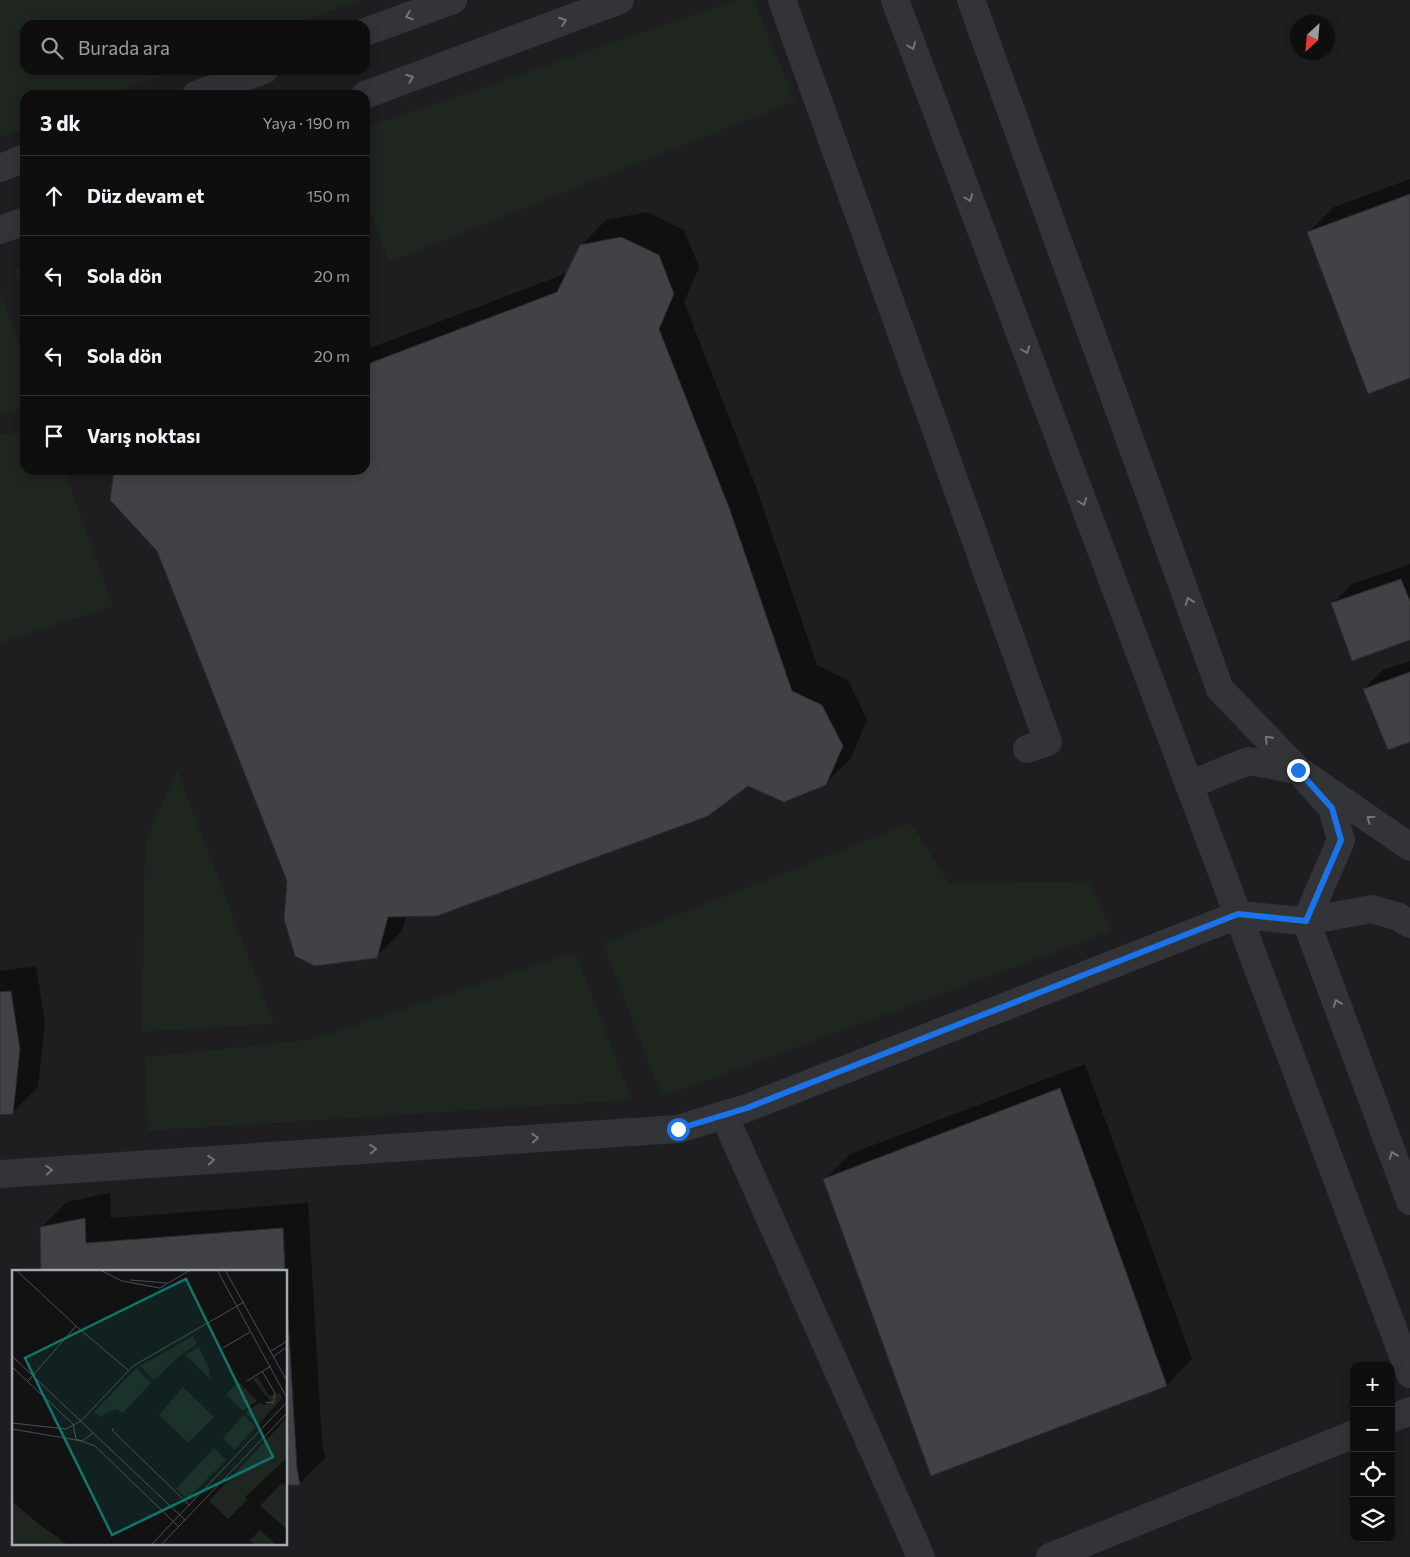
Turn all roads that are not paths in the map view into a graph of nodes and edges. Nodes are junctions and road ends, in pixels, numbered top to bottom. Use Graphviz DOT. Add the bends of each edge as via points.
graph roads {
  1 [pos="452,0"];
  2 [pos="620,0"];
  3 [pos="782,0"];
  4 [pos="895,0"];
  5 [pos="971,0"];
  6 [pos="370,30"];
  7 [pos="250,75"];
  8 [pos="210,90"];
  9 [pos="370,93"];
  10 [pos="20,160"];
  11 [pos="0,168"];
  12 [pos="20,223"];
  13 [pos="0,230"];
  14 [pos="1027,750"];
  15 [pos="1298,770"];
  16 [pos="1189,785"];
  17 [pos="1410,847"];
  18 [pos="1238,914"];
  19 [pos="1306,921"];
  20 [pos="1410,924"];
  21 [pos="724,1115"];
  22 [pos="0,1174"];
  23 [pos="1410,1201"];
  24 [pos="1410,1374"];
  25 [pos="1410,1411"];
  26 [pos="1395,1417"];
  27 [pos="1350,1436"];
  28 [pos="921,1557"];
  29 [pos="1050,1557"];
  1 -- 6 [label="street, one-way"];
  9 -- 2 [label="street, one-way"];
  3 -- 14 [label="street" via="906,372 1048,742"];
  4 -- 16 [label="street, one-way"];
  15 -- 5 [label="street, one-way" via="1220,689"];
  7 -- 8 [label="street"];
  10 -- 11 [label="street"];
  12 -- 13 [label="street"];
  15 -- 16 [label="street" via="1248,761"];
  17 -- 15 [label="street, one-way"];
  15 -- 19 [label="street" via="1332,808 1341,840"];
  16 -- 18 [label="street"];
  18 -- 19 [label="street"];
  18 -- 21 [label="street"];
  18 -- 24 [label="street"];
  19 -- 20 [label="street" via="1372,909"];
  23 -- 19 [label="street, one-way"];
  22 -- 21 [label="street, one-way" via="678,1129"];
  21 -- 28 [label="street"];
  25 -- 26 [label="street"];
  27 -- 29 [label="street"];
}
